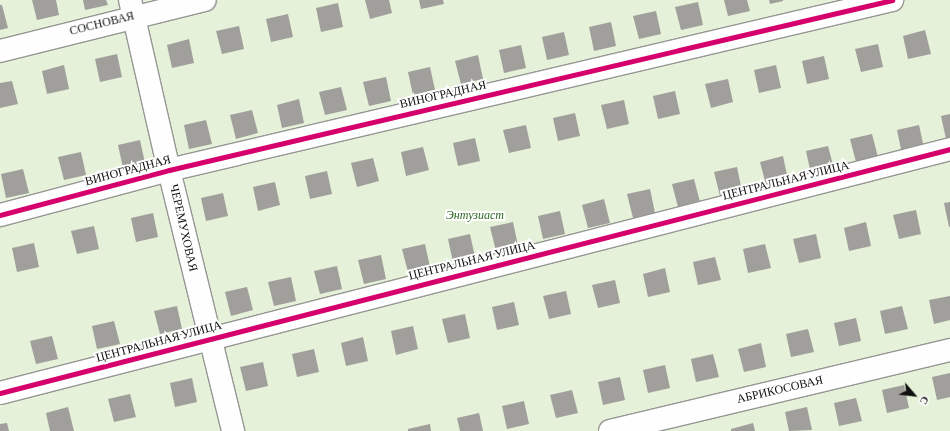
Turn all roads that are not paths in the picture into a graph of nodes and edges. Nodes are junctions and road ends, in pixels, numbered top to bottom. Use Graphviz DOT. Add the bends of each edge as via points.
graph roads {
  1 [pos="205,0"];
  2 [pos="892,0"];
  3 [pos="132,8"];
  4 [pos="0,51"];
  5 [pos="950,149"];
  6 [pos="169,170"];
  7 [pos="0,215"];
  8 [pos="209,339"];
  9 [pos="950,350"];
  10 [pos="0,393"];
  11 [pos="233,431"];
  12 [pos="610,431"];
  1 -- 3 [label="street, СОСНОВАЯ"];
  2 -- 6 [label="street, ВИНОГРАДНАЯ"];
  3 -- 4 [label="street, СОСНОВАЯ"];
  3 -- 6 [label="street, ЧЕРЕМУХОВАЯ"];
  5 -- 8 [label="street, ЦЕНТРАЛЬНАЯ УЛИЦА"];
  6 -- 7 [label="street, ВИНОГРАДНАЯ"];
  6 -- 8 [label="street, ЧЕРЕМУХОВАЯ"];
  8 -- 10 [label="street, ЦЕНТРАЛЬНАЯ УЛИЦА"];
  8 -- 11 [label="street, ЧЕРЕМУХОВАЯ"];
  9 -- 12 [label="street, АБРИКОСОВАЯ"];
}
